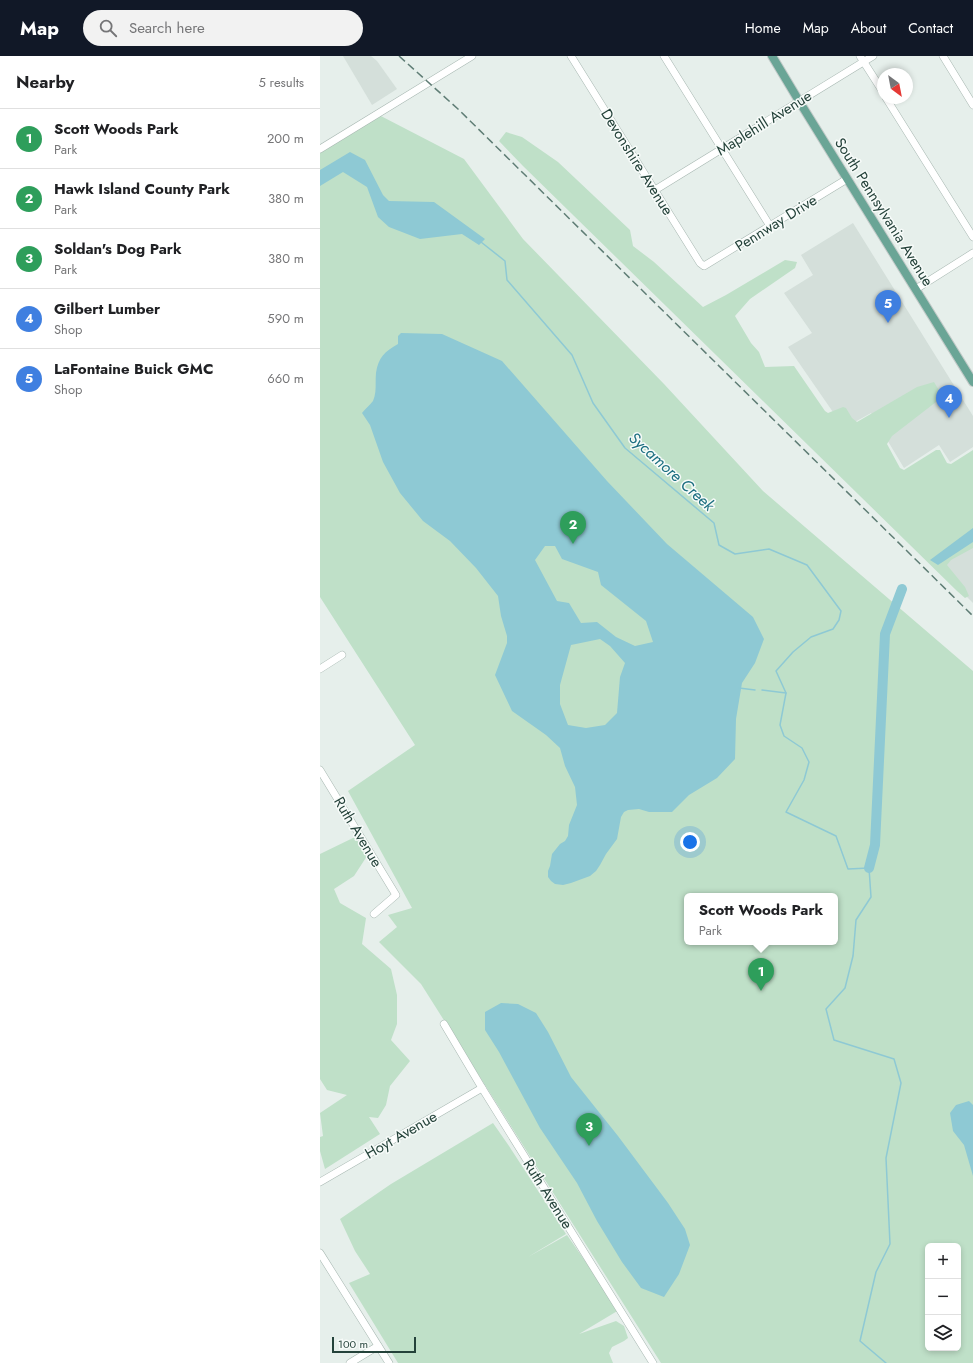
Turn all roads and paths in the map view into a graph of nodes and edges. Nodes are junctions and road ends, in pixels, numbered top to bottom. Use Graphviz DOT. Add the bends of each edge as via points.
graph roads {
  1 [pos="472,56"];
  2 [pos="571,56"];
  3 [pos="664,56"];
  4 [pos="772,56"];
  5 [pos="873,56"];
  6 [pos="943,56"];
  7 [pos="862,59"];
  8 [pos="877,83"];
  9 [pos="799,101"];
  10 [pos="890,104"];
  11 [pos="973,105"];
  12 [pos="320,149"];
  13 [pos="722,149"];
  14 [pos="847,179"];
  15 [pos="655,190"];
  16 [pos="770,226"];
  17 [pos="973,237"];
  18 [pos="973,254"];
  19 [pos="704,266"];
  20 [pos="916,289"];
  21 [pos="973,382"];
  22 [pos="342,655"];
  23 [pos="320,669"];
  24 [pos="320,770"];
  25 [pos="374,914"];
  26 [pos="444,1024"];
  27 [pos="482,1088"];
  28 [pos="321,1178"];
  29 [pos="320,1253"];
  30 [pos="378,1346"];
  31 [pos="350,1363"];
  32 [pos="388,1363"];
  33 [pos="653,1363"];
  1 -- 12 [label="street"];
  2 -- 15 [label="street, Devonshire Avenue"];
  3 -- 13 [label="street"];
  4 -- 9 [label="main road, South Pennsylvania Avenue"];
  5 -- 7 [label="street, Maplehill Avenue"];
  6 -- 11 [label="street"];
  7 -- 8 [label="street"];
  7 -- 9 [label="street, Maplehill Avenue"];
  9 -- 13 [label="street, Maplehill Avenue"];
  9 -- 14 [label="main road, South Pennsylvania Avenue"];
  10 -- 17 [label="street"];
  13 -- 15 [label="street, Maplehill Avenue"];
  13 -- 16 [label="street"];
  14 -- 16 [label="street, Pennway Drive"];
  14 -- 20 [label="main road, South Pennsylvania Avenue"];
  15 -- 19 [label="street, Devonshire Avenue"];
  16 -- 19 [label="street, Pennway Drive"];
  18 -- 20 [label="street"];
  20 -- 21 [label="main road, South Pennsylvania Avenue"];
  22 -- 23 [label="street"];
  24 -- 25 [label="street, Ruth Avenue" via="396,895"];
  26 -- 27 [label="street, Ruth Avenue"];
  27 -- 28 [label="street, Hoyt Avenue"];
  27 -- 33 [label="street, Ruth Avenue"];
  29 -- 30 [label="street"];
  30 -- 31 [label="street"];
  30 -- 32 [label="street"];
}
